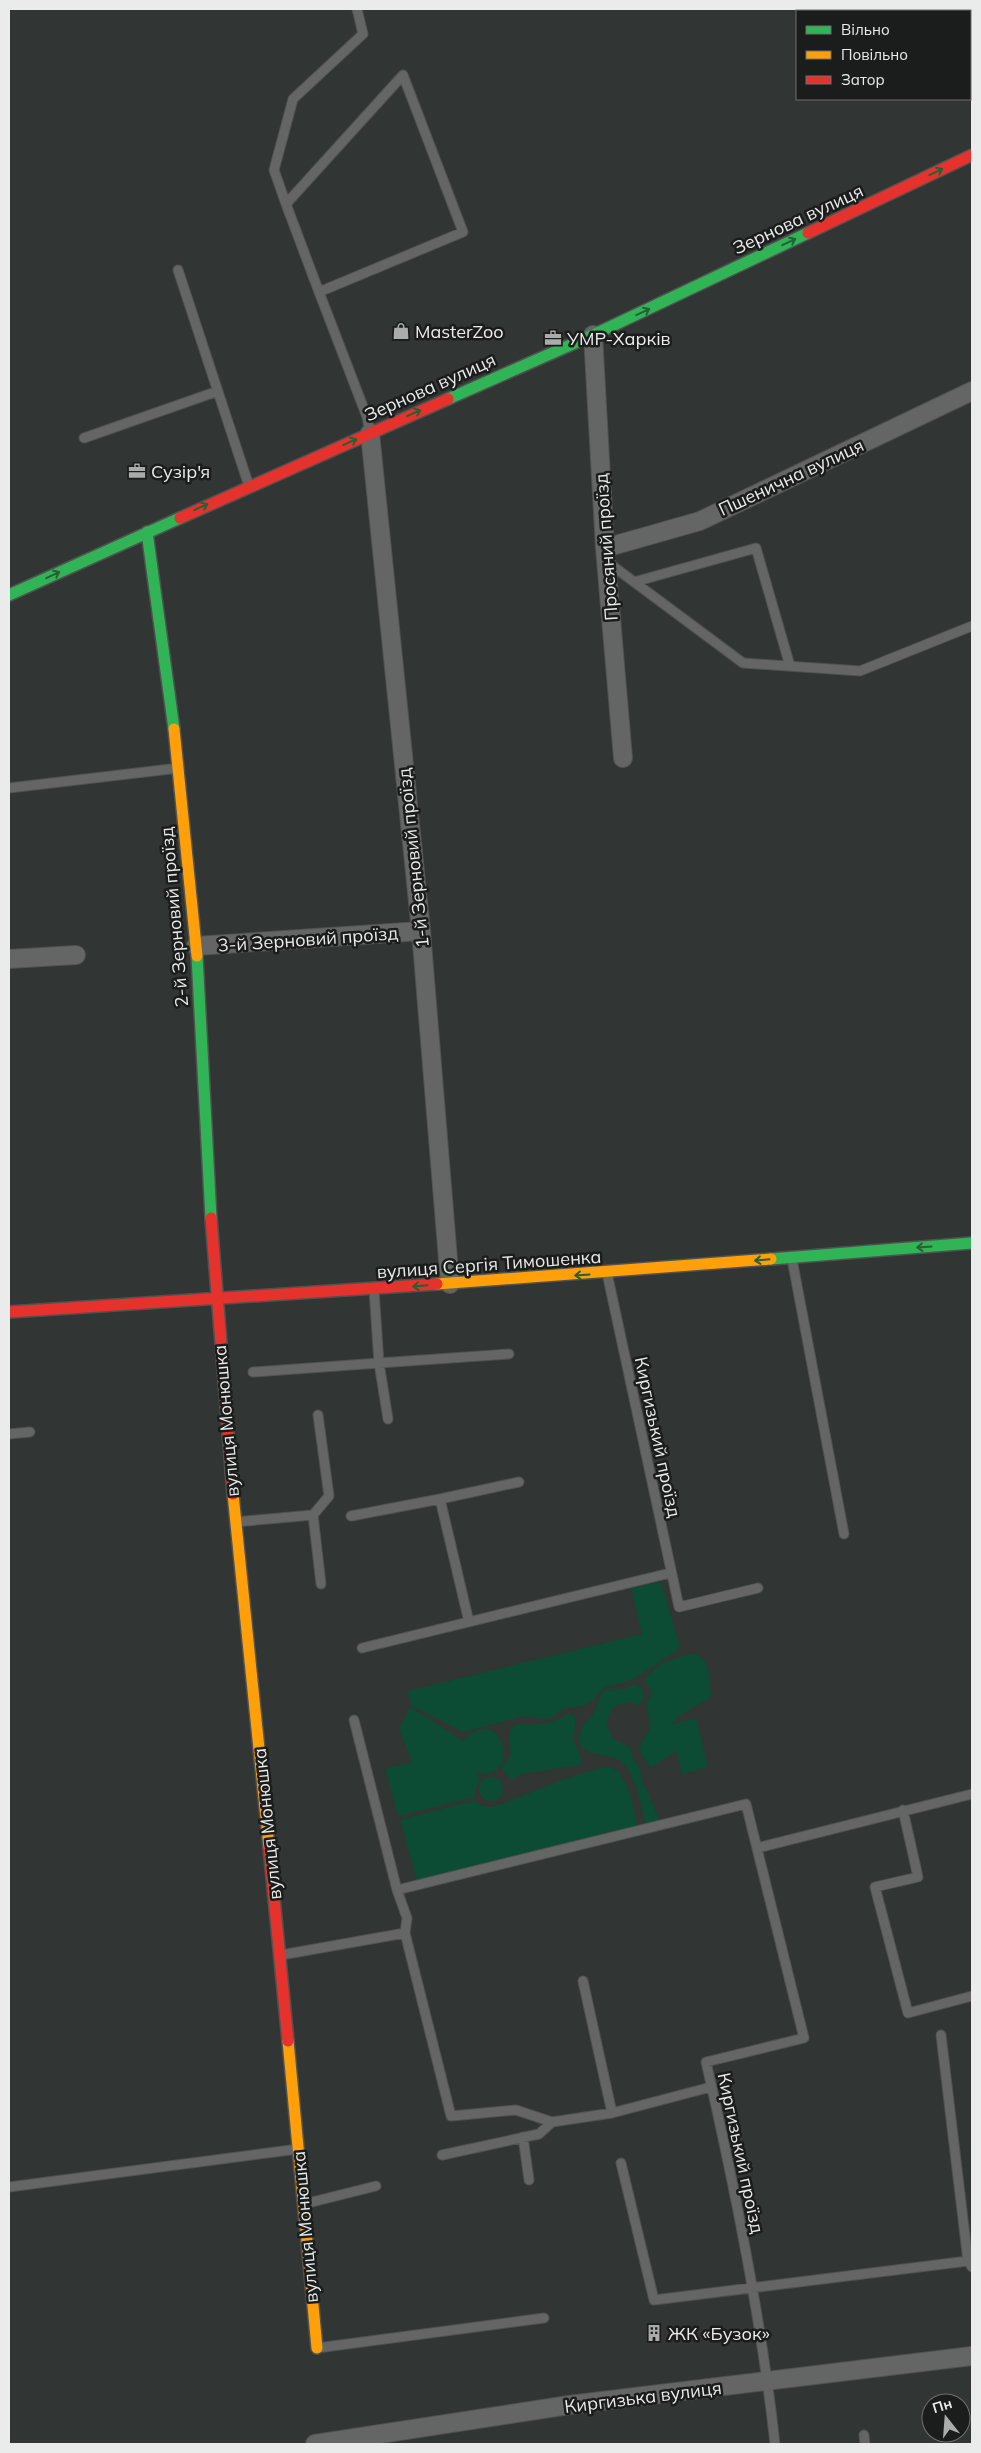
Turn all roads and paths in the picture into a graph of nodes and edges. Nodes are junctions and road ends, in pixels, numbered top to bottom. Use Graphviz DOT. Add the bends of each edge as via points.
graph roads {
  1 [pos="357,9"];
  2 [pos="972,155"];
  3 [pos="286,204"];
  4 [pos="178,270"];
  5 [pos="319,292"];
  6 [pos="593,335"];
  7 [pos="218,391"];
  8 [pos="972,391"];
  9 [pos="370,433"];
  10 [pos="84,438"];
  11 [pos="250,486"];
  12 [pos="147,532"];
  13 [pos="605,554"];
  14 [pos="634,582"];
  15 [pos="9,595"];
  16 [pos="972,626"];
  17 [pos="790,666"];
  18 [pos="623,758"];
  19 [pos="179,768"];
  20 [pos="9,788"];
  21 [pos="421,931"];
  22 [pos="196,946"];
  23 [pos="76,954"];
  24 [pos="9,959"];
  25 [pos="972,1243"];
  26 [pos="791,1257"];
  27 [pos="607,1273"];
  28 [pos="450,1284"];
  29 [pos="374,1290"];
  30 [pos="216,1301"];
  31 [pos="9,1312"];
  32 [pos="509,1354"];
  33 [pos="379,1363"];
  34 [pos="253,1372"];
  35 [pos="318,1415"];
  36 [pos="388,1419"];
  37 [pos="30,1432"];
  38 [pos="9,1434"];
  39 [pos="519,1482"];
  40 [pos="440,1499"];
  41 [pos="313,1515"];
  42 [pos="352,1516"];
  43 [pos="235,1522"];
  44 [pos="844,1534"];
  45 [pos="670,1573"];
  46 [pos="320,1584"];
  47 [pos="758,1588"];
  48 [pos="469,1622"];
  49 [pos="362,1648"];
  50 [pos="354,1720"];
  51 [pos="972,1794"];
  52 [pos="903,1810"];
  53 [pos="757,1848"];
  54 [pos="397,1890"];
  55 [pos="405,1933"];
  56 [pos="280,1955"];
  57 [pos="583,1981"];
  58 [pos="972,1996"];
  59 [pos="941,2035"];
  60 [pos="711,2087"];
  61 [pos="612,2113"];
  62 [pos="552,2122"];
  63 [pos="523,2137"];
  64 [pos="298,2149"];
  65 [pos="442,2155"];
  66 [pos="621,2163"];
  67 [pos="529,2180"];
  68 [pos="376,2186"];
  69 [pos="9,2188"];
  70 [pos="303,2204"];
  71 [pos="970,2264"];
  72 [pos="752,2287"];
  73 [pos="544,2318"];
  74 [pos="317,2348"];
  75 [pos="972,2356"];
  76 [pos="768,2382"];
  77 [pos="323,2444"];
  78 [pos="775,2444"];
  1 -- 3 [label="lane" via="363,34 293,99 274,170"];
  6 -- 2 [label="street, Зернова вулиця, one-way"];
  3 -- 5 [label="lane"];
  3 -- 5 [label="lane" via="403,74 464,232"];
  4 -- 7 [label="lane"];
  5 -- 9 [label="lane" via="367,417"];
  9 -- 6 [label="street, Зернова вулиця, one-way"];
  6 -- 13 [label="street, Просяний проїзд"];
  7 -- 10 [label="lane"];
  7 -- 11 [label="lane"];
  8 -- 13 [label="street, Пшенична вулиця" via="700,520"];
  11 -- 9 [label="street, Зернова вулиця, one-way"];
  9 -- 21 [label="street, 1-й Зерновий проїзд"];
  12 -- 11 [label="street, Зернова вулиця, one-way"];
  15 -- 12 [label="street, Зернова вулиця, one-way"];
  12 -- 19 [label="street, 2-й Зерновий проїзд"];
  13 -- 14 [label="lane"];
  13 -- 18 [label="street, Просяний проїзд"];
  14 -- 17 [label="lane" via="743,663"];
  14 -- 17 [label="lane" via="756,548"];
  16 -- 17 [label="lane" via="860,671"];
  19 -- 20 [label="lane"];
  19 -- 22 [label="street, 2-й Зерновий проїзд"];
  21 -- 22 [label="street, 3-й Зерновий проїзд"];
  21 -- 28 [label="street, 1-й Зерновий проїзд"];
  22 -- 30 [label="street, 2-й Зерновий проїзд"];
  23 -- 24 [label="street"];
  25 -- 26 [label="street, вулиця Сергія Тимошенка, one-way"];
  26 -- 27 [label="street, вулиця Сергія Тимошенка, one-way"];
  26 -- 44 [label="lane"];
  27 -- 28 [label="street, вулиця Сергія Тимошенка, one-way"];
  27 -- 45 [label="lane, Киргизький проїзд"];
  28 -- 29 [label="street, вулиця Сергія Тимошенка, one-way"];
  29 -- 30 [label="street, вулиця Сергія Тимошенка"];
  29 -- 33 [label="lane"];
  30 -- 31 [label="street, вулиця Сергія Тимошенка"];
  30 -- 43 [label="street, вулиця Монюшка"];
  32 -- 33 [label="lane"];
  33 -- 34 [label="lane"];
  33 -- 36 [label="lane"];
  35 -- 41 [label="lane" via="329,1496"];
  37 -- 38 [label="lane"];
  39 -- 40 [label="lane"];
  40 -- 42 [label="lane"];
  40 -- 48 [label="lane"];
  41 -- 43 [label="lane"];
  41 -- 46 [label="lane"];
  43 -- 56 [label="street, вулиця Монюшка"];
  45 -- 47 [label="lane, Киргизький проїзд" via="679,1607"];
  45 -- 48 [label="lane"];
  48 -- 49 [label="lane"];
  50 -- 54 [label="lane"];
  51 -- 52 [label="lane"];
  52 -- 53 [label="lane"];
  52 -- 58 [label="lane" via="918,1877 875,1887 908,2013"];
  53 -- 54 [label="lane, Киргизький проїзд" via="746,1804"];
  53 -- 60 [label="lane, Киргизький проїзд" via="804,2038 706,2062"];
  54 -- 55 [label="lane" via="407,1918"];
  55 -- 56 [label="lane"];
  55 -- 62 [label="lane" via="451,2116 516,2110"];
  56 -- 64 [label="street, вулиця Монюшка"];
  57 -- 61 [label="lane"];
  59 -- 71 [label="lane"];
  60 -- 61 [label="lane"];
  60 -- 72 [label="lane, Киргизький проїзд"];
  61 -- 62 [label="lane"];
  62 -- 63 [label="lane" via="539,2134"];
  63 -- 65 [label="lane"];
  63 -- 67 [label="lane"];
  64 -- 69 [label="lane"];
  64 -- 70 [label="street, вулиця Монюшка"];
  66 -- 72 [label="lane" via="654,2300"];
  68 -- 70 [label="lane"];
  70 -- 74 [label="street, вулиця Монюшка"];
  71 -- 72 [label="lane"];
  72 -- 76 [label="lane, Киргизький проїзд"];
  73 -- 74 [label="lane"];
  75 -- 76 [label="street, Киргизька вулиця"];
  76 -- 77 [label="street, Киргизька вулиця" via="569,2405"];
  76 -- 78 [label="lane, Киргизький проїзд"];
}
